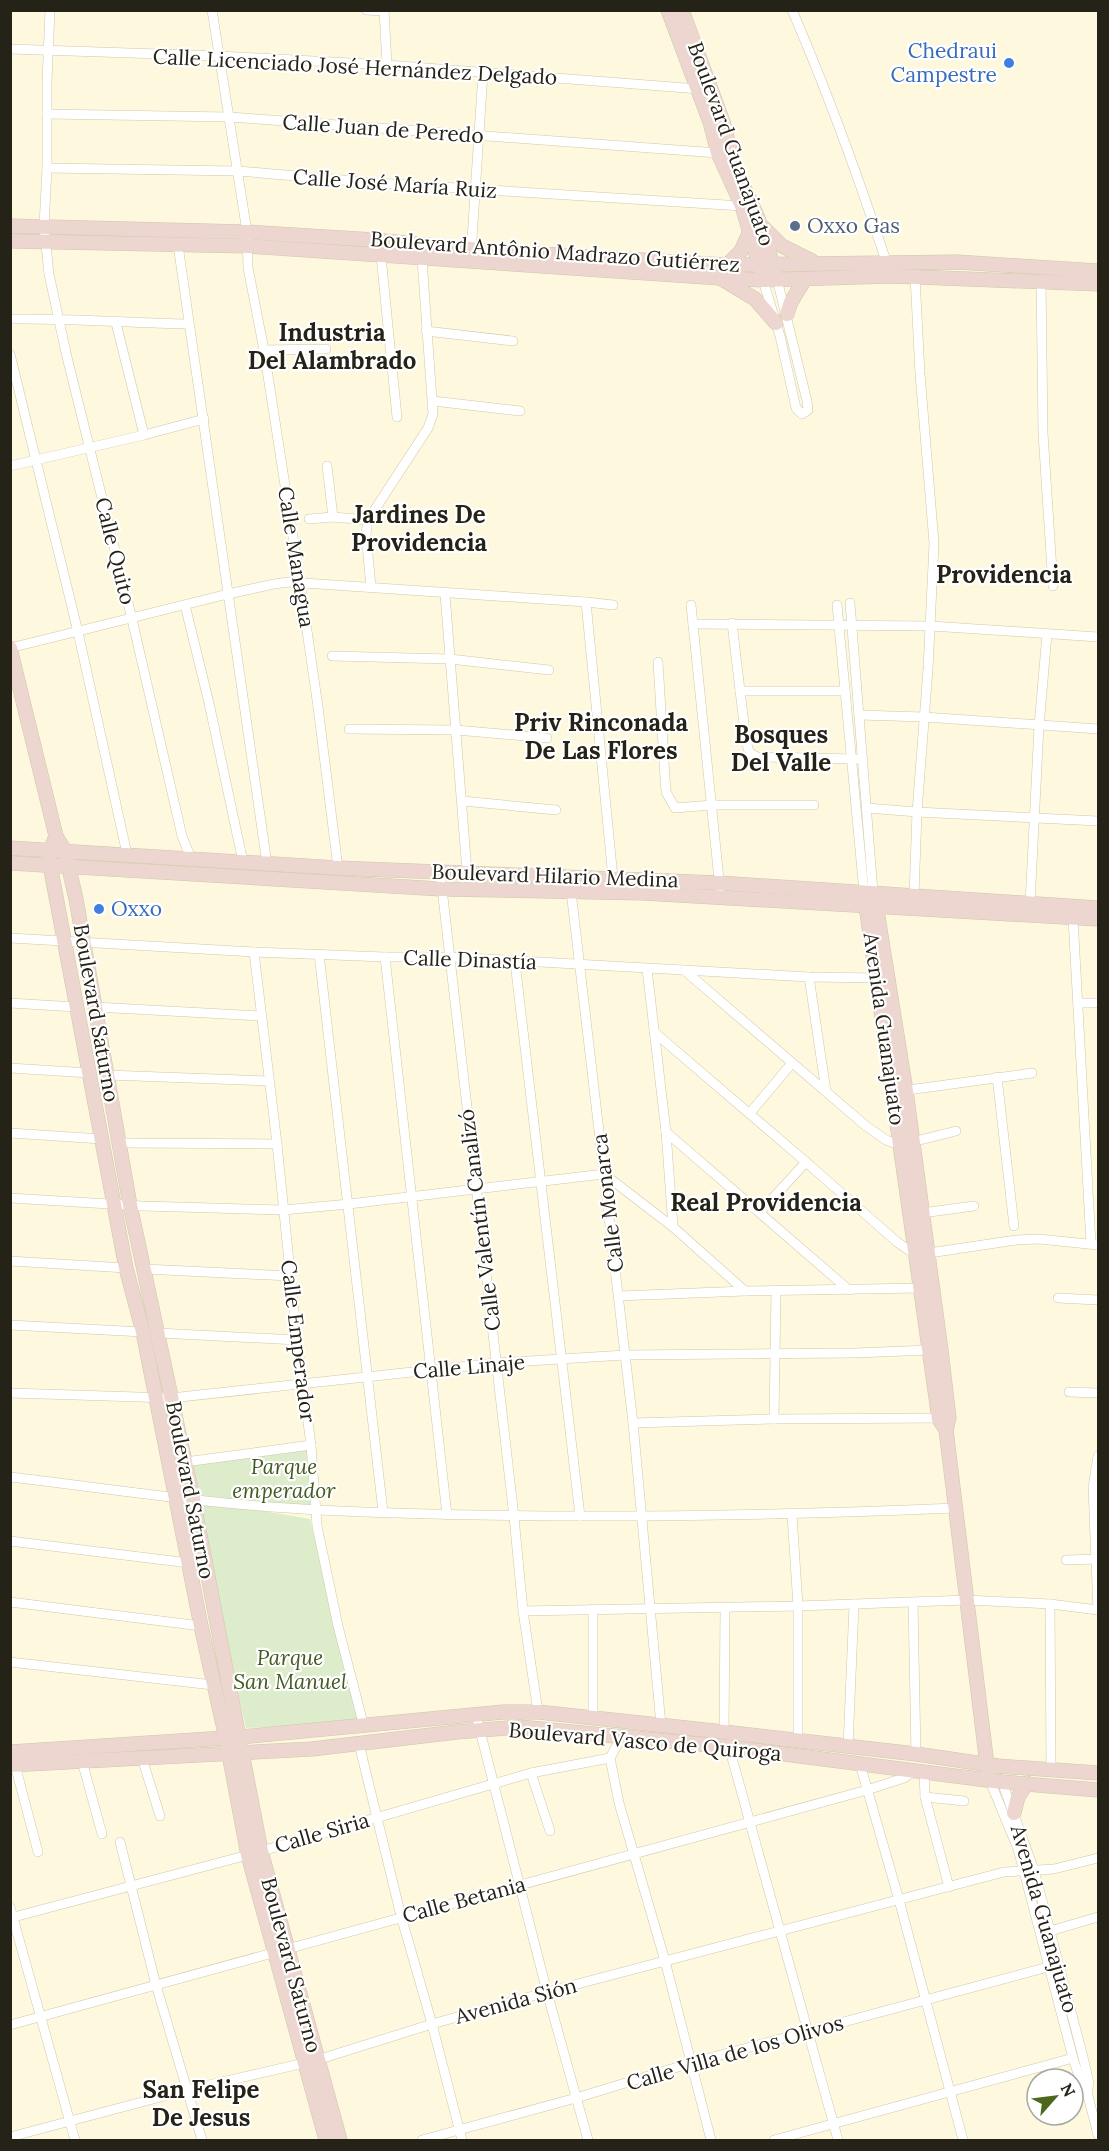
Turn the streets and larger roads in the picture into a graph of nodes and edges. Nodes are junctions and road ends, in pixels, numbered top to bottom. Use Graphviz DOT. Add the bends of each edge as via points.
graph roads {
  1 [pos="50,10"];
  2 [pos="212,10"];
  3 [pos="366,10"];
  4 [pos="668,10"];
  5 [pos="682,10"];
  6 [pos="792,10"];
  7 [pos="384,11"];
  8 [pos="10,49"];
  9 [pos="50,51"];
  10 [pos="220,56"];
  11 [pos="387,65"];
  12 [pos="483,74"];
  13 [pos="699,89"];
  14 [pos="47,114"];
  15 [pos="230,117"];
  16 [pos="480,136"];
  17 [pos="718,153"];
  18 [pos="48,168"];
  19 [pos="238,171"];
  20 [pos="475,190"];
  21 [pos="742,206"];
  22 [pos="10,226"];
  23 [pos="44,226"];
  24 [pos="755,227"];
  25 [pos="247,232"];
  26 [pos="10,241"];
  27 [pos="44,242"];
  28 [pos="178,245"];
  29 [pos="247,246"];
  30 [pos="471,255"];
  31 [pos="381,256"];
  32 [pos="422,259"];
  33 [pos="886,261"];
  34 [pos="813,262"];
  35 [pos="767,264"];
  36 [pos="727,265"];
  37 [pos="1098,271"];
  38 [pos="915,276"];
  39 [pos="720,278"];
  40 [pos="770,279"];
  41 [pos="805,279"];
  42 [pos="1041,281"];
  43 [pos="1098,284"];
  44 [pos="10,319"];
  45 [pos="58,319"];
  46 [pos="781,319"];
  47 [pos="116,323"];
  48 [pos="189,324"];
  49 [pos="426,331"];
  50 [pos="513,341"];
  51 [pos="264,350"];
  52 [pos="326,350"];
  53 [pos="10,354"];
  54 [pos="433,401"];
  55 [pos="520,411"];
  56 [pos="397,417"];
  57 [pos="204,418"];
  58 [pos="144,435"];
  59 [pos="89,448"];
  60 [pos="37,459"];
  61 [pos="10,466"];
  62 [pos="327,466"];
  63 [pos="333,517"];
  64 [pos="309,519"];
  65 [pos="368,520"];
  66 [pos="300,582"];
  67 [pos="1053,586"];
  68 [pos="371,587"];
  69 [pos="228,594"];
  70 [pos="445,594"];
  71 [pos="586,602"];
  72 [pos="850,603"];
  73 [pos="691,604"];
  74 [pos="837,604"];
  75 [pos="185,605"];
  76 [pos="613,605"];
  77 [pos="132,619"];
  78 [pos="732,623"];
  79 [pos="693,624"];
  80 [pos="838,624"];
  81 [pos="851,625"];
  82 [pos="931,626"];
  83 [pos="78,632"];
  84 [pos="1047,634"];
  85 [pos="1098,637"];
  86 [pos="10,648"];
  87 [pos="332,656"];
  88 [pos="450,659"];
  89 [pos="658,662"];
  90 [pos="549,670"];
  91 [pos="740,691"];
  92 [pos="845,691"];
  93 [pos="859,715"];
  94 [pos="924,717"];
  95 [pos="1039,726"];
  96 [pos="349,729"];
  97 [pos="1098,729"];
  98 [pos="456,730"];
  99 [pos="547,738"];
  100 [pos="851,759"];
  101 [pos="862,759"];
  102 [pos="462,801"];
  103 [pos="712,805"];
  104 [pos="814,805"];
  105 [pos="867,808"];
  106 [pos="556,810"];
  107 [pos="916,812"];
  108 [pos="1034,817"];
  109 [pos="1098,820"];
  110 [pos="56,836"];
  111 [pos="10,849"];
  112 [pos="65,851"];
  113 [pos="127,854"];
  114 [pos="50,858"];
  115 [pos="191,859"];
  116 [pos="243,862"];
  117 [pos="10,864"];
  118 [pos="267,864"];
  119 [pos="69,867"];
  120 [pos="338,868"];
  121 [pos="440,871"];
  122 [pos="467,872"];
  123 [pos="613,878"];
  124 [pos="441,889"];
  125 [pos="721,890"];
  126 [pos="572,891"];
  127 [pos="914,896"];
  128 [pos="870,899"];
  129 [pos="1030,904"];
  130 [pos="1098,908"];
  131 [pos="1073,918"];
  132 [pos="1098,919"];
  133 [pos="10,938"];
  134 [pos="65,940"];
  135 [pos="83,942"];
  136 [pos="254,952"];
  137 [pos="319,954"];
  138 [pos="385,957"];
  139 [pos="450,957"];
  140 [pos="515,962"];
  141 [pos="580,964"];
  142 [pos="647,969"];
  143 [pos="684,970"];
  144 [pos="809,977"];
  145 [pos="876,978"];
  146 [pos="10,1003"];
  147 [pos="1079,1003"];
  148 [pos="1098,1003"];
  149 [pos="76,1007"];
  150 [pos="94,1007"];
  151 [pos="261,1016"];
  152 [pos="654,1032"];
  153 [pos="792,1063"];
  154 [pos="10,1068"];
  155 [pos="89,1072"];
  156 [pos="1032,1073"];
  157 [pos="108,1075"];
  158 [pos="997,1077"];
  159 [pos="268,1081"];
  160 [pos="826,1091"];
  161 [pos="900,1091"];
  162 [pos="750,1113"];
  163 [pos="956,1131"];
  164 [pos="666,1132"];
  165 [pos="10,1133"];
  166 [pos="102,1139"];
  167 [pos="120,1143"];
  168 [pos="906,1143"];
  169 [pos="277,1144"];
  170 [pos="806,1162"];
  171 [pos="604,1174"];
  172 [pos="540,1181"];
  173 [pos="476,1189"];
  174 [pos="412,1196"];
  175 [pos="10,1198"];
  176 [pos="114,1203"];
  177 [pos="349,1204"];
  178 [pos="130,1205"];
  179 [pos="974,1206"];
  180 [pos="283,1210"];
  181 [pos="760,1212"];
  182 [pos="922,1213"];
  183 [pos="1014,1226"];
  184 [pos="673,1227"];
  185 [pos="1095,1245"];
  186 [pos="922,1255"];
  187 [pos="10,1261"];
  188 [pos="126,1268"];
  189 [pos="144,1269"];
  190 [pos="290,1276"];
  191 [pos="921,1288"];
  192 [pos="849,1290"];
  193 [pos="745,1291"];
  194 [pos="776,1292"];
  195 [pos="619,1296"];
  196 [pos="1058,1298"];
  197 [pos="1098,1300"];
  198 [pos="10,1325"];
  199 [pos="143,1332"];
  200 [pos="158,1334"];
  201 [pos="297,1340"];
  202 [pos="930,1350"];
  203 [pos="776,1354"];
  204 [pos="625,1355"];
  205 [pos="562,1359"];
  206 [pos="496,1363"];
  207 [pos="432,1370"];
  208 [pos="366,1377"];
  209 [pos="304,1383"];
  210 [pos="1069,1392"];
  211 [pos="10,1393"];
  212 [pos="1098,1393"];
  213 [pos="171,1398"];
  214 [pos="156,1399"];
  215 [pos="774,1419"];
  216 [pos="945,1422"];
  217 [pos="633,1423"];
  218 [pos="311,1445"];
  219 [pos="1098,1455"];
  220 [pos="185,1462"];
  221 [pos="10,1477"];
  222 [pos="175,1497"];
  223 [pos="193,1499"];
  224 [pos="955,1508"];
  225 [pos="316,1510"];
  226 [pos="383,1512"];
  227 [pos="447,1515"];
  228 [pos="792,1515"];
  229 [pos="580,1516"];
  230 [pos="642,1516"];
  231 [pos="514,1517"];
  232 [pos="10,1541"];
  233 [pos="1097,1559"];
  234 [pos="1066,1560"];
  235 [pos="189,1563"];
  236 [pos="967,1600"];
  237 [pos="10,1602"];
  238 [pos="913,1603"];
  239 [pos="854,1604"];
  240 [pos="1050,1604"];
  241 [pos="798,1606"];
  242 [pos="725,1608"];
  243 [pos="593,1609"];
  244 [pos="652,1609"];
  245 [pos="1098,1610"];
  246 [pos="523,1611"];
  247 [pos="201,1626"];
  248 [pos="10,1662"];
  249 [pos="213,1685"];
  250 [pos="537,1712"];
  251 [pos="476,1715"];
  252 [pos="593,1718"];
  253 [pos="661,1725"];
  254 [pos="364,1727"];
  255 [pos="479,1730"];
  256 [pos="724,1732"];
  257 [pos="622,1736"];
  258 [pos="233,1737"];
  259 [pos="798,1741"];
  260 [pos="359,1744"];
  261 [pos="729,1747"];
  262 [pos="848,1747"];
  263 [pos="243,1752"];
  264 [pos="228,1753"];
  265 [pos="916,1754"];
  266 [pos="142,1758"];
  267 [pos="610,1758"];
  268 [pos="12,1761"];
  269 [pos="82,1761"];
  270 [pos="991,1761"];
  271 [pos="860,1764"];
  272 [pos="1051,1768"];
  273 [pos="920,1771"];
  274 [pos="531,1773"];
  275 [pos="1098,1773"];
  276 [pos="996,1781"];
  277 [pos="1027,1783"];
  278 [pos="492,1784"];
  279 [pos="867,1790"];
  280 [pos="1098,1790"];
  281 [pos="925,1797"];
  282 [pos="964,1801"];
  283 [pos="1014,1813"];
  284 [pos="160,1816"];
  285 [pos="375,1817"];
  286 [pos="751,1821"];
  287 [pos="550,1832"];
  288 [pos="102,1834"];
  289 [pos="120,1842"];
  290 [pos="38,1852"];
  291 [pos="254,1853"];
  292 [pos="634,1855"];
  293 [pos="1098,1858"];
  294 [pos="1023,1870"];
  295 [pos="1034,1870"];
  296 [pos="519,1885"];
  297 [pos="132,1886"];
  298 [pos="949,1887"];
  299 [pos="899,1900"];
  300 [pos="10,1907"];
  301 [pos="401,1916"];
  302 [pos="1098,1917"];
  303 [pos="12,1918"];
  304 [pos="780,1930"];
  305 [pos="1050,1930"];
  306 [pos="280,1950"];
  307 [pos="665,1961"];
  308 [pos="1048,1967"];
  309 [pos="156,1984"];
  310 [pos="547,1992"];
  311 [pos="925,2001"];
  312 [pos="41,2016"];
  313 [pos="432,2024"];
  314 [pos="10,2025"];
  315 [pos="808,2032"];
  316 [pos="1073,2058"];
  317 [pos="311,2061"];
  318 [pos="691,2063"];
  319 [pos="1089,2085"];
  320 [pos="187,2090"];
  321 [pos="949,2092"];
  322 [pos="576,2098"];
  323 [pos="70,2122"];
  324 [pos="833,2124"];
  325 [pos="1098,2135"];
  326 [pos="461,2136"];
  327 [pos="10,2137"];
  328 [pos="75,2140"];
  329 [pos="202,2140"];
  330 [pos="326,2140"];
  331 [pos="340,2140"];
  332 [pos="422,2140"];
  333 [pos="588,2140"];
  334 [pos="711,2140"];
  335 [pos="774,2140"];
  336 [pos="838,2140"];
  337 [pos="963,2140"];
  1 -- 9 [label="street, Calle Quito"];
  2 -- 10 [label="street, Calle Managua"];
  3 -- 7 [label="street"];
  4 -- 13 [label="street, Boulevard Guanajuato"];
  5 -- 24 [label="street, Boulevard Guanajuato" via="723,122"];
  6 -- 33 [label="street" via="854,164"];
  7 -- 11 [label="street"];
  8 -- 9 [label="street, Calle Licenciado José Hernández Delgado"];
  9 -- 10 [label="street, Calle Licenciado José Hernández Delgado"];
  9 -- 14 [label="street, Calle Quito"];
  10 -- 11 [label="street, Calle Licenciado José Hernández Delgado"];
  10 -- 15 [label="street, Calle Managua"];
  11 -- 12 [label="street, Calle Licenciado José Hernández Delgado"];
  12 -- 13 [label="street, Calle Licenciado José Hernández Delgado"];
  12 -- 16 [label="street"];
  13 -- 17 [label="street, Boulevard Guanajuato"];
  14 -- 15 [label="street, Calle Juan de Peredo"];
  14 -- 18 [label="street, Calle Quito"];
  15 -- 16 [label="street, Calle Juan de Peredo"];
  15 -- 19 [label="street, Calle Managua"];
  16 -- 17 [label="street, Calle Juan de Peredo"];
  16 -- 20 [label="street"];
  17 -- 21 [label="street, Boulevard Guanajuato"];
  18 -- 19 [label="street, Calle José María Ruiz"];
  18 -- 23 [label="street, Calle Quito"];
  19 -- 20 [label="street, Calle José María Ruiz"];
  19 -- 25 [label="street, Calle Managua"];
  20 -- 21 [label="street, Calle José María Ruiz"];
  20 -- 30 [label="street"];
  21 -- 24 [label="street, Boulevard Guanajuato"];
  22 -- 23 [label="street, Boulevard Antônio Madrazo Gutiérrez"];
  23 -- 25 [label="street, Boulevard Antônio Madrazo Gutiérrez"];
  23 -- 27 [label="street, Calle Quito"];
  24 -- 34 [label="street"];
  24 -- 35 [label="street, Boulevard Guanajuato"];
  24 -- 36 [label="street"];
  25 -- 29 [label="street, Calle Managua"];
  25 -- 30 [label="street, Boulevard Antônio Madrazo Gutiérrez"];
  26 -- 27 [label="street, Boulevard Antônio Madrazo Gutiérrez"];
  27 -- 28 [label="street, Boulevard Antônio Madrazo Gutiérrez"];
  27 -- 45 [label="street, Calle Quito"];
  28 -- 29 [label="street, Boulevard Antônio Madrazo Gutiérrez"];
  28 -- 48 [label="street"];
  29 -- 31 [label="street, Boulevard Antônio Madrazo Gutiérrez"];
  29 -- 51 [label="street, Calle Managua"];
  30 -- 32 [label="street, Boulevard Antônio Madrazo Gutiérrez"];
  30 -- 36 [label="street, Boulevard Antônio Madrazo Gutiérrez" via="490,251"];
  30 -- 39 [label="street, Boulevard Antônio Madrazo Gutiérrez"];
  31 -- 32 [label="street, Boulevard Antônio Madrazo Gutiérrez"];
  31 -- 56 [label="street"];
  32 -- 49 [label="street"];
  33 -- 34 [label="street, Boulevard Antônio Madrazo Gutiérrez"];
  33 -- 37 [label="street, Boulevard Antônio Madrazo Gutiérrez"];
  34 -- 35 [label="street, Boulevard Antônio Madrazo Gutiérrez"];
  35 -- 36 [label="street, Boulevard Antônio Madrazo Gutiérrez"];
  35 -- 40 [label="street, Boulevard Guanajuato"];
  38 -- 41 [label="street, Boulevard Antônio Madrazo Gutiérrez"];
  38 -- 42 [label="street, Boulevard Antônio Madrazo Gutiérrez"];
  38 -- 82 [label="street" via="934,543"];
  39 -- 40 [label="street, Boulevard Antônio Madrazo Gutiérrez"];
  39 -- 46 [label="street"];
  40 -- 41 [label="street, Boulevard Antônio Madrazo Gutiérrez"];
  40 -- 46 [label="street"];
  40 -- 46 [label="street"];
  41 -- 46 [label="street"];
  42 -- 43 [label="street, Boulevard Antônio Madrazo Gutiérrez"];
  42 -- 67 [label="street" via="1043,432"];
  44 -- 45 [label="street"];
  45 -- 47 [label="street"];
  45 -- 59 [label="street, Calle Quito"];
  46 -- 46 [label="street" via="796,408 804,414 807,401"];
  47 -- 48 [label="street"];
  47 -- 58 [label="street"];
  48 -- 57 [label="street"];
  49 -- 50 [label="street"];
  49 -- 54 [label="street"];
  51 -- 52 [label="street"];
  51 -- 66 [label="street, Calle Managua"];
  53 -- 60 [label="street"];
  54 -- 55 [label="street"];
  54 -- 65 [label="street" via="428,428"];
  57 -- 58 [label="street"];
  57 -- 69 [label="street"];
  58 -- 59 [label="street"];
  59 -- 60 [label="street"];
  59 -- 77 [label="street, Calle Quito"];
  60 -- 61 [label="street"];
  60 -- 83 [label="street"];
  62 -- 63 [label="street"];
  63 -- 64 [label="street"];
  63 -- 65 [label="street"];
  65 -- 68 [label="street"];
  66 -- 68 [label="street"];
  66 -- 69 [label="street"];
  66 -- 120 [label="street, Calle Managua"];
  68 -- 70 [label="street"];
  69 -- 75 [label="street"];
  69 -- 118 [label="street"];
  70 -- 71 [label="street"];
  70 -- 88 [label="street"];
  71 -- 76 [label="street"];
  71 -- 123 [label="street"];
  72 -- 81 [label="street, Avenida Guanajuato"];
  73 -- 79 [label="street"];
  74 -- 80 [label="street, Avenida Guanajuato"];
  75 -- 77 [label="street"];
  75 -- 116 [label="street"];
  77 -- 83 [label="street"];
  77 -- 115 [label="street, Calle Quito"];
  78 -- 79 [label="street"];
  78 -- 80 [label="street"];
  78 -- 91 [label="street"];
  79 -- 103 [label="street"];
  80 -- 81 [label="street"];
  80 -- 92 [label="street, Avenida Guanajuato"];
  81 -- 82 [label="street"];
  81 -- 93 [label="street, Avenida Guanajuato"];
  82 -- 84 [label="street"];
  82 -- 94 [label="street"];
  83 -- 86 [label="street"];
  83 -- 113 [label="street"];
  84 -- 85 [label="street"];
  84 -- 95 [label="street"];
  86 -- 110 [label="street, Boulevard Saturno"];
  87 -- 88 [label="street"];
  88 -- 90 [label="street"];
  88 -- 98 [label="street"];
  89 -- 103 [label="street" via="669,801 679,809"];
  91 -- 92 [label="street"];
  91 -- 100 [label="street" via="746,741 752,755"];
  92 -- 100 [label="street, Avenida Guanajuato"];
  93 -- 94 [label="street"];
  93 -- 101 [label="street, Avenida Guanajuato"];
  94 -- 95 [label="street"];
  94 -- 107 [label="street"];
  95 -- 97 [label="street"];
  95 -- 108 [label="street"];
  96 -- 98 [label="street"];
  98 -- 99 [label="street"];
  98 -- 102 [label="street"];
  100 -- 101 [label="street"];
  100 -- 128 [label="street, Avenida Guanajuato"];
  101 -- 105 [label="street, Avenida Guanajuato"];
  102 -- 106 [label="street"];
  102 -- 122 [label="street"];
  103 -- 104 [label="street"];
  103 -- 125 [label="street"];
  105 -- 107 [label="street"];
  105 -- 128 [label="street, Avenida Guanajuato"];
  107 -- 108 [label="street"];
  107 -- 127 [label="street"];
  108 -- 109 [label="street"];
  108 -- 129 [label="street"];
  110 -- 112 [label="street, Boulevard Saturno"];
  110 -- 114 [label="street"];
  111 -- 114 [label="street, Boulevard Hilario Medina"];
  112 -- 113 [label="street, Boulevard Hilario Medina"];
  112 -- 114 [label="street, Boulevard Hilario Medina"];
  112 -- 119 [label="street, Boulevard Saturno"];
  113 -- 115 [label="street, Boulevard Hilario Medina"];
  114 -- 117 [label="street, Boulevard Hilario Medina"];
  114 -- 119 [label="street, Boulevard Hilario Medina"];
  114 -- 134 [label="street, Boulevard Saturno"];
  115 -- 116 [label="street, Boulevard Hilario Medina"];
  116 -- 118 [label="street, Boulevard Hilario Medina"];
  118 -- 120 [label="street, Boulevard Hilario Medina"];
  119 -- 124 [label="street, Boulevard Hilario Medina"];
  119 -- 135 [label="street, Boulevard Saturno"];
  120 -- 121 [label="street, Boulevard Hilario Medina"];
  121 -- 122 [label="street, Boulevard Hilario Medina"];
  121 -- 124 [label="street, Calle Valentín Canalizó"];
  122 -- 123 [label="street, Boulevard Hilario Medina"];
  123 -- 125 [label="street, Boulevard Hilario Medina"];
  124 -- 126 [label="street, Boulevard Hilario Medina"];
  124 -- 139 [label="street, Calle Valentín Canalizó"];
  125 -- 126 [label="street, Boulevard Hilario Medina"];
  125 -- 128 [label="street, Boulevard Hilario Medina"];
  126 -- 141 [label="street, Calle Monarca"];
  127 -- 128 [label="street, Boulevard Hilario Medina"];
  127 -- 129 [label="street, Boulevard Hilario Medina"];
  128 -- 131 [label="street, Boulevard Hilario Medina"];
  128 -- 145 [label="street, Avenida Guanajuato"];
  128 -- 161 [label="street, Avenida Guanajuato"];
  129 -- 130 [label="street, Boulevard Hilario Medina"];
  131 -- 132 [label="street, Boulevard Hilario Medina"];
  131 -- 147 [label="street"];
  133 -- 134 [label="street, Calle Dinastía"];
  134 -- 135 [label="street, Calle Dinastía"];
  134 -- 149 [label="street, Boulevard Saturno"];
  135 -- 136 [label="street, Calle Dinastía"];
  135 -- 150 [label="street, Boulevard Saturno"];
  136 -- 137 [label="street, Calle Dinastía"];
  136 -- 151 [label="street, Calle Emperador"];
  137 -- 138 [label="street, Calle Dinastía"];
  137 -- 177 [label="street"];
  138 -- 139 [label="street, Calle Dinastía"];
  138 -- 174 [label="street"];
  139 -- 140 [label="street, Calle Dinastía"];
  139 -- 173 [label="street, Calle Valentín Canalizó"];
  140 -- 141 [label="street, Calle Dinastía"];
  140 -- 172 [label="street"];
  141 -- 142 [label="street, Calle Dinastía"];
  141 -- 171 [label="street, Calle Monarca"];
  142 -- 143 [label="street, Calle Dinastía"];
  142 -- 152 [label="street"];
  143 -- 144 [label="street, Calle Dinastía"];
  143 -- 153 [label="street"];
  144 -- 145 [label="street, Calle Dinastía"];
  144 -- 160 [label="street"];
  145 -- 161 [label="street, Avenida Guanajuato"];
  146 -- 149 [label="street"];
  147 -- 148 [label="street"];
  147 -- 185 [label="street"];
  149 -- 155 [label="street, Boulevard Saturno"];
  150 -- 151 [label="street"];
  150 -- 157 [label="street, Boulevard Saturno"];
  151 -- 159 [label="street, Calle Emperador"];
  152 -- 162 [label="street"];
  152 -- 164 [label="street"];
  153 -- 160 [label="street"];
  153 -- 162 [label="street"];
  154 -- 155 [label="street"];
  155 -- 166 [label="street, Boulevard Saturno"];
  156 -- 158 [label="street"];
  157 -- 159 [label="street"];
  157 -- 167 [label="street, Boulevard Saturno"];
  158 -- 161 [label="street"];
  158 -- 183 [label="street"];
  159 -- 169 [label="street, Calle Emperador"];
  160 -- 168 [label="street" via="886,1140"];
  161 -- 168 [label="street, Avenida Guanajuato"];
  162 -- 170 [label="street"];
  163 -- 168 [label="street"];
  164 -- 181 [label="street"];
  164 -- 184 [label="street"];
  165 -- 166 [label="street"];
  166 -- 176 [label="street, Boulevard Saturno"];
  167 -- 169 [label="street"];
  167 -- 178 [label="street, Boulevard Saturno"];
  168 -- 182 [label="street, Avenida Guanajuato"];
  168 -- 186 [label="street, Avenida Guanajuato"];
  169 -- 180 [label="street, Calle Emperador"];
  170 -- 181 [label="street"];
  170 -- 186 [label="street" via="897,1242"];
  171 -- 172 [label="street"];
  171 -- 184 [label="street"];
  171 -- 195 [label="street, Calle Monarca"];
  172 -- 173 [label="street"];
  172 -- 205 [label="street"];
  173 -- 174 [label="street"];
  173 -- 206 [label="street, Calle Valentín Canalizó"];
  174 -- 177 [label="street"];
  174 -- 207 [label="street"];
  175 -- 176 [label="street"];
  176 -- 178 [label="street"];
  176 -- 188 [label="street, Boulevard Saturno"];
  177 -- 180 [label="street"];
  177 -- 208 [label="street"];
  178 -- 180 [label="street"];
  178 -- 189 [label="street, Boulevard Saturno"];
  179 -- 182 [label="street"];
  180 -- 190 [label="street, Calle Emperador"];
  181 -- 192 [label="street"];
  182 -- 186 [label="street, Avenida Guanajuato"];
  184 -- 193 [label="street"];
  185 -- 186 [label="street" via="1016,1240"];
  186 -- 191 [label="street, Avenida Guanajuato"];
  186 -- 216 [label="street, Avenida Guanajuato"];
  187 -- 188 [label="street"];
  188 -- 199 [label="street, Boulevard Saturno"];
  189 -- 190 [label="street"];
  189 -- 200 [label="street, Boulevard Saturno"];
  190 -- 201 [label="street, Calle Emperador"];
  191 -- 192 [label="street"];
  191 -- 202 [label="street, Avenida Guanajuato"];
  192 -- 194 [label="street"];
  193 -- 194 [label="street"];
  193 -- 195 [label="street"];
  194 -- 203 [label="street"];
  195 -- 204 [label="street, Calle Monarca"];
  196 -- 197 [label="street"];
  198 -- 199 [label="street"];
  199 -- 214 [label="street, Boulevard Saturno"];
  200 -- 201 [label="street"];
  200 -- 213 [label="street, Boulevard Saturno"];
  201 -- 209 [label="street, Calle Emperador"];
  202 -- 203 [label="street, Calle Linaje"];
  202 -- 216 [label="street, Avenida Guanajuato"];
  203 -- 204 [label="street, Calle Linaje"];
  203 -- 215 [label="street"];
  204 -- 205 [label="street, Calle Linaje"];
  204 -- 217 [label="street, Calle Monarca"];
  205 -- 206 [label="street, Calle Linaje"];
  205 -- 229 [label="street"];
  206 -- 207 [label="street, Calle Linaje"];
  206 -- 231 [label="street, Calle Valentín Canalizó"];
  207 -- 208 [label="street, Calle Linaje"];
  207 -- 227 [label="street"];
  208 -- 209 [label="street, Calle Linaje"];
  208 -- 226 [label="street"];
  209 -- 213 [label="street, Calle Linaje"];
  209 -- 218 [label="street, Calle Emperador"];
  210 -- 212 [label="street"];
  211 -- 214 [label="street, Calle Linaje"];
  213 -- 214 [label="street, Calle Linaje"];
  213 -- 220 [label="street, Boulevard Saturno"];
  214 -- 222 [label="street, Boulevard Saturno"];
  215 -- 216 [label="street"];
  215 -- 217 [label="street"];
  216 -- 224 [label="street, Avenida Guanajuato"];
  217 -- 230 [label="street, Calle Monarca"];
  218 -- 220 [label="street"];
  218 -- 225 [label="street, Calle Emperador"];
  219 -- 233 [label="street" via="1093,1487"];
  220 -- 223 [label="street, Boulevard Saturno"];
  221 -- 222 [label="street"];
  222 -- 223 [label="street"];
  222 -- 235 [label="street, Boulevard Saturno"];
  223 -- 225 [label="street"];
  223 -- 258 [label="street, Boulevard Saturno"];
  224 -- 228 [label="street"];
  224 -- 236 [label="street, Avenida Guanajuato"];
  225 -- 226 [label="street"];
  225 -- 254 [label="street, Calle Emperador" via="335,1614"];
  226 -- 227 [label="street"];
  227 -- 231 [label="street"];
  228 -- 230 [label="street"];
  228 -- 241 [label="street"];
  229 -- 230 [label="street"];
  229 -- 231 [label="street"];
  230 -- 244 [label="street, Calle Monarca"];
  231 -- 246 [label="street, Calle Valentín Canalizó"];
  232 -- 235 [label="street"];
  233 -- 234 [label="street"];
  233 -- 245 [label="street"];
  235 -- 247 [label="street, Boulevard Saturno"];
  236 -- 238 [label="street"];
  236 -- 240 [label="street"];
  236 -- 270 [label="street, Avenida Guanajuato"];
  237 -- 247 [label="street"];
  238 -- 239 [label="street"];
  238 -- 265 [label="street"];
  239 -- 241 [label="street"];
  239 -- 262 [label="street"];
  240 -- 245 [label="street"];
  240 -- 272 [label="street"];
  241 -- 242 [label="street"];
  241 -- 259 [label="street"];
  242 -- 244 [label="street"];
  242 -- 256 [label="street"];
  243 -- 244 [label="street"];
  243 -- 246 [label="street"];
  243 -- 252 [label="street"];
  244 -- 253 [label="street, Calle Monarca"];
  246 -- 250 [label="street, Calle Valentín Canalizó"];
  247 -- 249 [label="street, Boulevard Saturno"];
  248 -- 249 [label="street"];
  249 -- 258 [label="street, Boulevard Saturno"];
  250 -- 251 [label="street, Boulevard Vasco de Quiroga"];
  250 -- 252 [label="street, Boulevard Vasco de Quiroga"];
  251 -- 254 [label="street, Boulevard Vasco de Quiroga"];
  251 -- 255 [label="street"];
  252 -- 253 [label="street, Boulevard Vasco de Quiroga"];
  253 -- 256 [label="street, Boulevard Vasco de Quiroga"];
  254 -- 258 [label="street, Boulevard Vasco de Quiroga"];
  255 -- 257 [label="street, Boulevard Vasco de Quiroga" via="520,1727"];
  255 -- 260 [label="street, Boulevard Vasco de Quiroga"];
  255 -- 278 [label="street"];
  256 -- 259 [label="street, Boulevard Vasco de Quiroga"];
  257 -- 261 [label="street, Boulevard Vasco de Quiroga"];
  257 -- 267 [label="street"];
  258 -- 263 [label="street, Boulevard Saturno"];
  258 -- 264 [label="street, Boulevard Saturno"];
  258 -- 268 [label="street, Boulevard Vasco de Quiroga"];
  259 -- 262 [label="street, Boulevard Vasco de Quiroga"];
  260 -- 263 [label="street, Boulevard Vasco de Quiroga"];
  260 -- 285 [label="street"];
  261 -- 271 [label="street, Boulevard Vasco de Quiroga"];
  261 -- 286 [label="street"];
  262 -- 265 [label="street, Boulevard Vasco de Quiroga"];
  263 -- 264 [label="street, Boulevard Vasco de Quiroga"];
  263 -- 291 [label="street, Boulevard Saturno"];
  264 -- 266 [label="street, Boulevard Vasco de Quiroga"];
  264 -- 291 [label="street, Boulevard Saturno"];
  265 -- 270 [label="street, Boulevard Vasco de Quiroga"];
  266 -- 269 [label="street, Boulevard Vasco de Quiroga"];
  266 -- 284 [label="street"];
  267 -- 274 [label="street, Calle Siria"];
  267 -- 292 [label="street"];
  268 -- 269 [label="street, Boulevard Vasco de Quiroga"];
  268 -- 290 [label="street"];
  269 -- 288 [label="street"];
  270 -- 272 [label="street, Boulevard Vasco de Quiroga"];
  270 -- 276 [label="street, Avenida Guanajuato"];
  271 -- 273 [label="street, Boulevard Vasco de Quiroga"];
  271 -- 279 [label="street"];
  272 -- 275 [label="street, Boulevard Vasco de Quiroga"];
  273 -- 276 [label="street, Boulevard Vasco de Quiroga"];
  273 -- 279 [label="street, Calle Betania"];
  273 -- 281 [label="street"];
  274 -- 278 [label="street, Calle Siria"];
  274 -- 287 [label="street"];
  276 -- 277 [label="street, Boulevard Vasco de Quiroga"];
  276 -- 283 [label="street, Avenida Guanajuato"];
  276 -- 294 [label="street, Avenida Guanajuato"];
  277 -- 280 [label="street, Boulevard Vasco de Quiroga"];
  277 -- 283 [label="street"];
  278 -- 285 [label="street, Calle Siria"];
  278 -- 296 [label="street"];
  279 -- 286 [label="street, Calle Betania"];
  279 -- 299 [label="street"];
  281 -- 282 [label="street"];
  281 -- 298 [label="street"];
  283 -- 295 [label="street, Avenida Guanajuato"];
  285 -- 291 [label="street, Calle Siria"];
  285 -- 301 [label="street"];
  286 -- 292 [label="street, Calle Betania"];
  286 -- 304 [label="street"];
  289 -- 297 [label="street"];
  291 -- 297 [label="street, Calle Siria"];
  291 -- 306 [label="street, Boulevard Saturno"];
  292 -- 296 [label="street, Calle Betania"];
  292 -- 307 [label="street"];
  293 -- 295 [label="street, Avenida Sión"];
  294 -- 295 [label="street, Avenida Sión"];
  294 -- 298 [label="street, Avenida Sión"];
  294 -- 308 [label="street, Avenida Guanajuato"];
  295 -- 305 [label="street, Avenida Guanajuato"];
  296 -- 301 [label="street, Calle Betania"];
  296 -- 310 [label="street"];
  297 -- 303 [label="street, Calle Siria"];
  297 -- 309 [label="street"];
  298 -- 299 [label="street, Avenida Sión"];
  299 -- 304 [label="street, Avenida Sión"];
  299 -- 311 [label="street"];
  300 -- 303 [label="street"];
  301 -- 306 [label="street, Calle Betania"];
  301 -- 313 [label="street"];
  302 -- 305 [label="street"];
  303 -- 312 [label="street"];
  304 -- 307 [label="street, Avenida Sión"];
  304 -- 315 [label="street"];
  305 -- 319 [label="street, Avenida Guanajuato"];
  306 -- 309 [label="street, Calle Betania"];
  306 -- 317 [label="street, Boulevard Saturno"];
  307 -- 310 [label="street, Avenida Sión"];
  307 -- 318 [label="street"];
  308 -- 311 [label="street, Calle Villa de los Olivos"];
  308 -- 316 [label="street, Avenida Guanajuato"];
  309 -- 312 [label="street, Calle Betania"];
  309 -- 320 [label="street"];
  310 -- 313 [label="street, Avenida Sión"];
  310 -- 322 [label="street"];
  311 -- 315 [label="street, Calle Villa de los Olivos"];
  311 -- 321 [label="street"];
  312 -- 314 [label="street, Calle Betania"];
  312 -- 323 [label="street"];
  313 -- 317 [label="street, Avenida Sión"];
  313 -- 326 [label="street"];
  315 -- 318 [label="street, Calle Villa de los Olivos"];
  315 -- 324 [label="street"];
  316 -- 319 [label="street, Avenida Guanajuato"];
  316 -- 321 [label="street"];
  317 -- 320 [label="street, Avenida Sión"];
  317 -- 330 [label="street, Boulevard Saturno"];
  317 -- 331 [label="street, Boulevard Saturno"];
  318 -- 322 [label="street, Calle Villa de los Olivos"];
  318 -- 334 [label="street"];
  319 -- 325 [label="street, Avenida Guanajuato"];
  320 -- 323 [label="street, Avenida Sión"];
  320 -- 329 [label="street"];
  321 -- 324 [label="street"];
  321 -- 337 [label="street"];
  322 -- 326 [label="street, Calle Villa de los Olivos"];
  322 -- 333 [label="street"];
  323 -- 327 [label="street, Avenida Sión"];
  323 -- 328 [label="street"];
  324 -- 335 [label="street"];
  324 -- 336 [label="street"];
  326 -- 332 [label="street, Calle Villa de los Olivos"];
}
